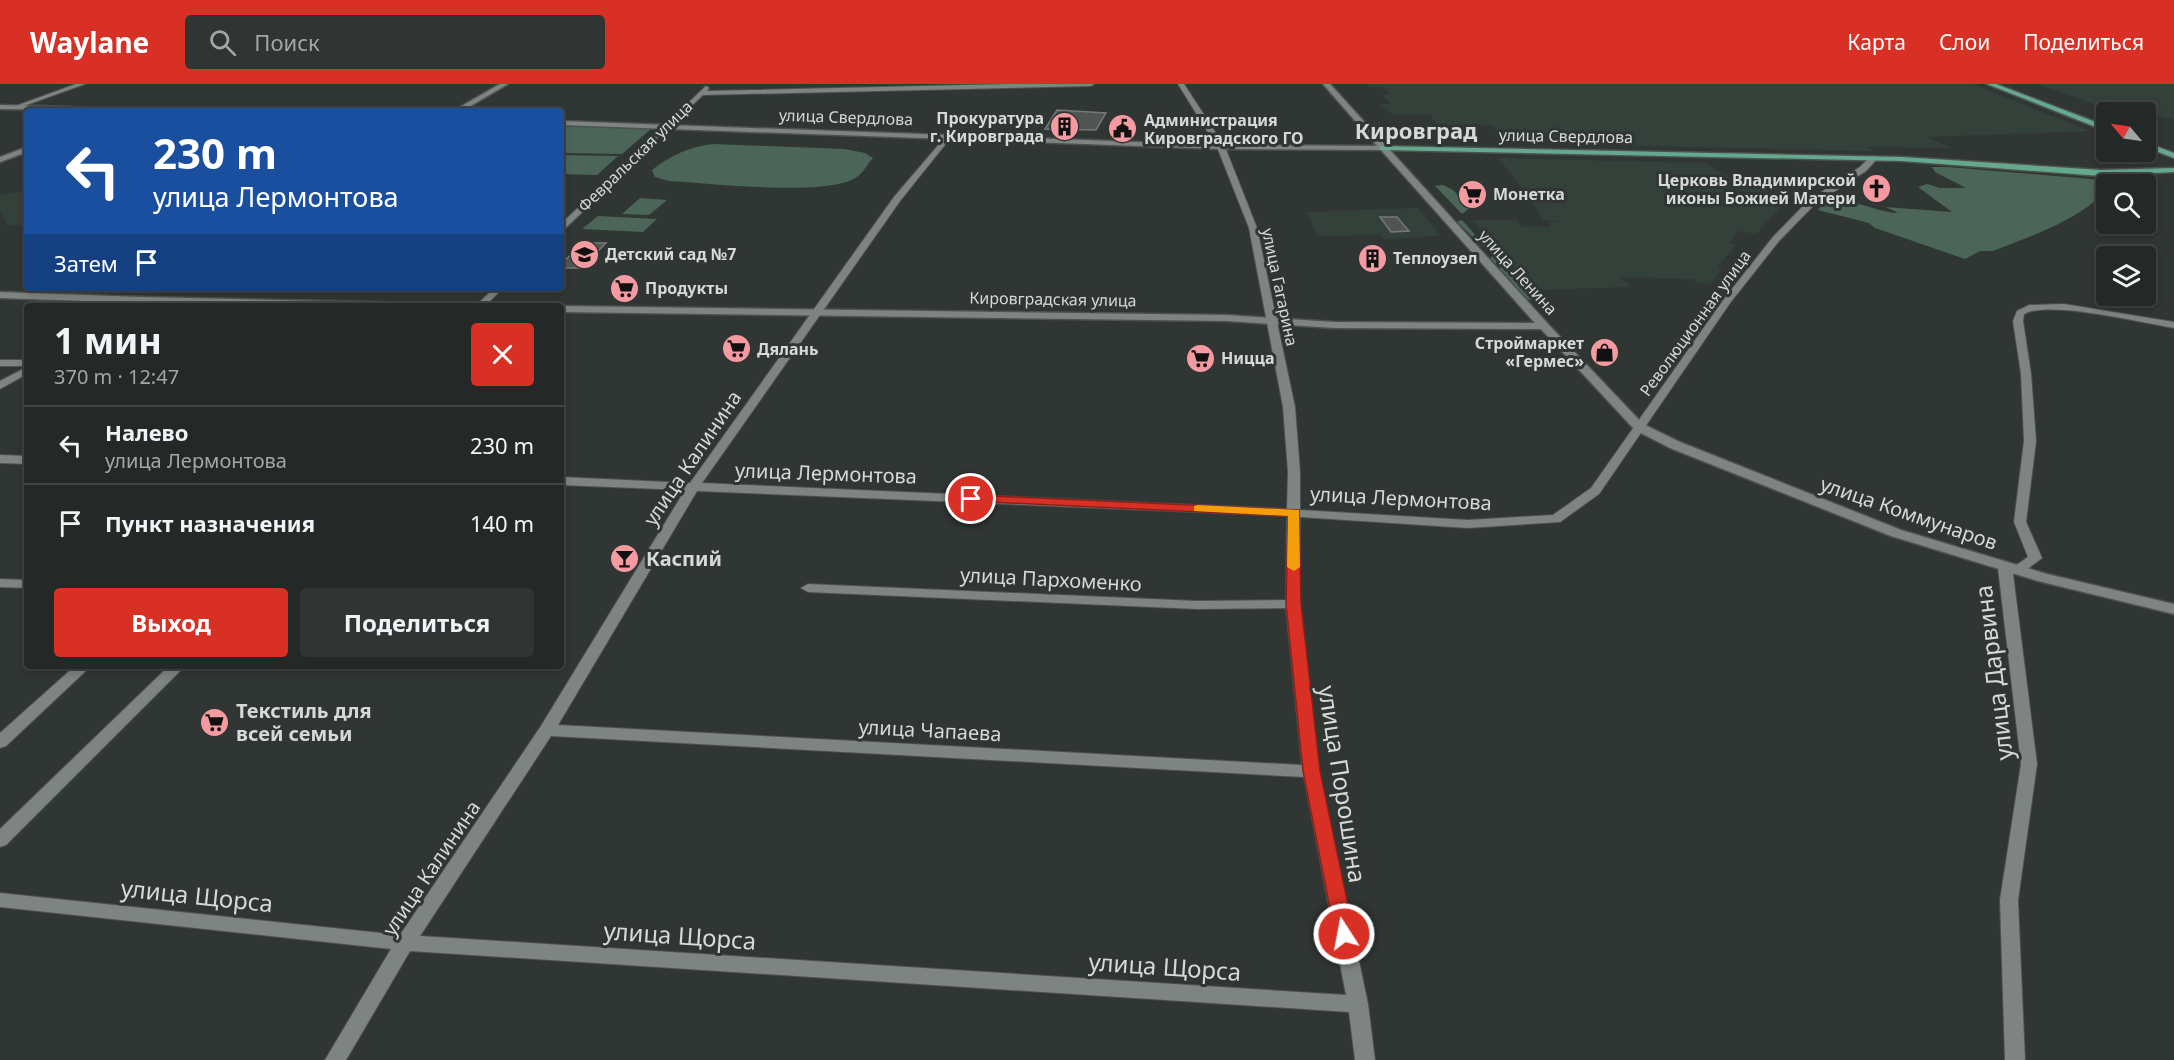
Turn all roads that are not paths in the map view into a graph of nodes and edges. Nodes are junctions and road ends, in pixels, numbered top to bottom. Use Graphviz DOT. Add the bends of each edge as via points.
graph roads {
  1 [pos="82,84"];
  2 [pos="506,84"];
  3 [pos="709,84"];
  4 [pos="1091,84"];
  5 [pos="1181,84"];
  6 [pos="1326,84"];
  7 [pos="1990,84"];
  8 [pos="701,93"];
  9 [pos="0,107"];
  10 [pos="16,107"];
  11 [pos="42,108"];
  12 [pos="462,108"];
  13 [pos="564,123"];
  14 [pos="2096,125"];
  15 [pos="667,126"];
  16 [pos="949,136"];
  17 [pos="1221,147"];
  18 [pos="1383,148"];
  19 [pos="2156,149"];
  20 [pos="24,150"];
  21 [pos="2174,156"];
  22 [pos="1874,158"];
  23 [pos="0,160"];
  24 [pos="2174,170"];
  25 [pos="564,225"];
  26 [pos="156,291"];
  27 [pos="496,291"];
  28 [pos="0,295"];
  29 [pos="143,300"];
  30 [pos="138,303"];
  31 [pos="278,303"];
  32 [pos="483,303"];
  33 [pos="564,309"];
  34 [pos="817,313"];
  35 [pos="1273,322"];
  36 [pos="1544,326"];
  37 [pos="2174,326"];
  38 [pos="0,363"];
  39 [pos="24,363"];
  40 [pos="24,372"];
  41 [pos="0,386"];
  42 [pos="1640,427"];
  43 [pos="0,459"];
  44 [pos="24,460"];
  45 [pos="564,481"];
  46 [pos="693,487"];
  47 [pos="1294,513"];
  48 [pos="1556,519"];
  49 [pos="2011,569"];
  50 [pos="0,583"];
  51 [pos="24,584"];
  52 [pos="808,588"];
  53 [pos="1293,604"];
  54 [pos="2174,609"];
  55 [pos="81,669"];
  56 [pos="175,669"];
  57 [pos="547,730"];
  58 [pos="0,742"];
  59 [pos="1311,771"];
  60 [pos="0,840"];
  61 [pos="0,900"];
  62 [pos="405,943"];
  63 [pos="1358,1004"];
  64 [pos="335,1060"];
  65 [pos="1365,1060"];
  66 [pos="2015,1060"];
  1 -- 10 [label="street"];
  2 -- 12 [label="main road"];
  3 -- 8 [label="street, Февральская улица"];
  4 -- 8 [label="street"];
  5 -- 17 [label="street, улица Гагарина"];
  6 -- 18 [label="main road, улица Ленина"];
  7 -- 14 [label="main road"];
  8 -- 15 [label="street, Февральская улица"];
  9 -- 10 [label="main road"];
  10 -- 11 [label="main road"];
  13 -- 15 [label="main road, улица Свердлова"];
  15 -- 16 [label="main road, улица Свердлова"];
  15 -- 25 [label="street, Февральская улица"];
  16 -- 17 [label="main road, улица Свердлова"];
  16 -- 34 [label="street, улица Калинина" via="897,199"];
  17 -- 18 [label="main road, улица Свердлова"];
  17 -- 35 [label="street, улица Гагарина" via="1253,228"];
  18 -- 22 [label="main road, улица Свердлова"];
  18 -- 36 [label="main road, улица Ленина"];
  19 -- 21 [label="main road"];
  20 -- 23 [label="main road"];
  22 -- 24 [label="main road, улица Свердлова" via="2090,172"];
  22 -- 42 [label="street, Революционная улица" via="1863,170 1812,202 1781,233 1727,301"];
  26 -- 29 [label="main road"];
  27 -- 32 [label="street"];
  28 -- 29 [label="main road"];
  29 -- 30 [label="street"];
  29 -- 31 [label="main road"];
  33 -- 34 [label="main road, Кировградская улица"];
  34 -- 35 [label="main road, Кировградская улица" via="1227,318"];
  34 -- 46 [label="street, улица Калинина"];
  35 -- 36 [label="main road, Кировградская улица" via="1334,326"];
  35 -- 47 [label="street, улица Гагарина" via="1289,407"];
  36 -- 42 [label="main road, улица Ленина"];
  37 -- 49 [label="street, улица Дарвина" via="2064,307 2023,310 2018,321 2030,441 2020,522 2035,558"];
  38 -- 39 [label="street"];
  40 -- 41 [label="street"];
  42 -- 48 [label="street, Революционная улица" via="1595,491"];
  42 -- 49 [label="main road, улица Коммунаров" via="1675,445 1896,533"];
  43 -- 44 [label="street"];
  45 -- 46 [label="street, улица Лермонтова"];
  46 -- 47 [label="street, улица Лермонтова"];
  46 -- 57 [label="street, улица Калинина"];
  47 -- 48 [label="street, улица Лермонтова" via="1468,524"];
  47 -- 53 [label="street, улица Порошина"];
  49 -- 54 [label="main road, улица Коммунаров"];
  49 -- 66 [label="street, улица Дарвина" via="2029,764 2009,900"];
  50 -- 51 [label="street"];
  52 -- 53 [label="street, улица Пархоменко" via="1197,605"];
  53 -- 59 [label="street, улица Порошина"];
  55 -- 58 [label="street"];
  56 -- 60 [label="street"];
  57 -- 59 [label="street, улица Чапаева"];
  57 -- 62 [label="street, улица Калинина"];
  59 -- 63 [label="street, улица Порошина"];
  61 -- 62 [label="street, улица Щорса"];
  62 -- 63 [label="street, улица Щорса"];
  62 -- 64 [label="street, улица Калинина"];
  63 -- 65 [label="street, улица Порошина"];
}
